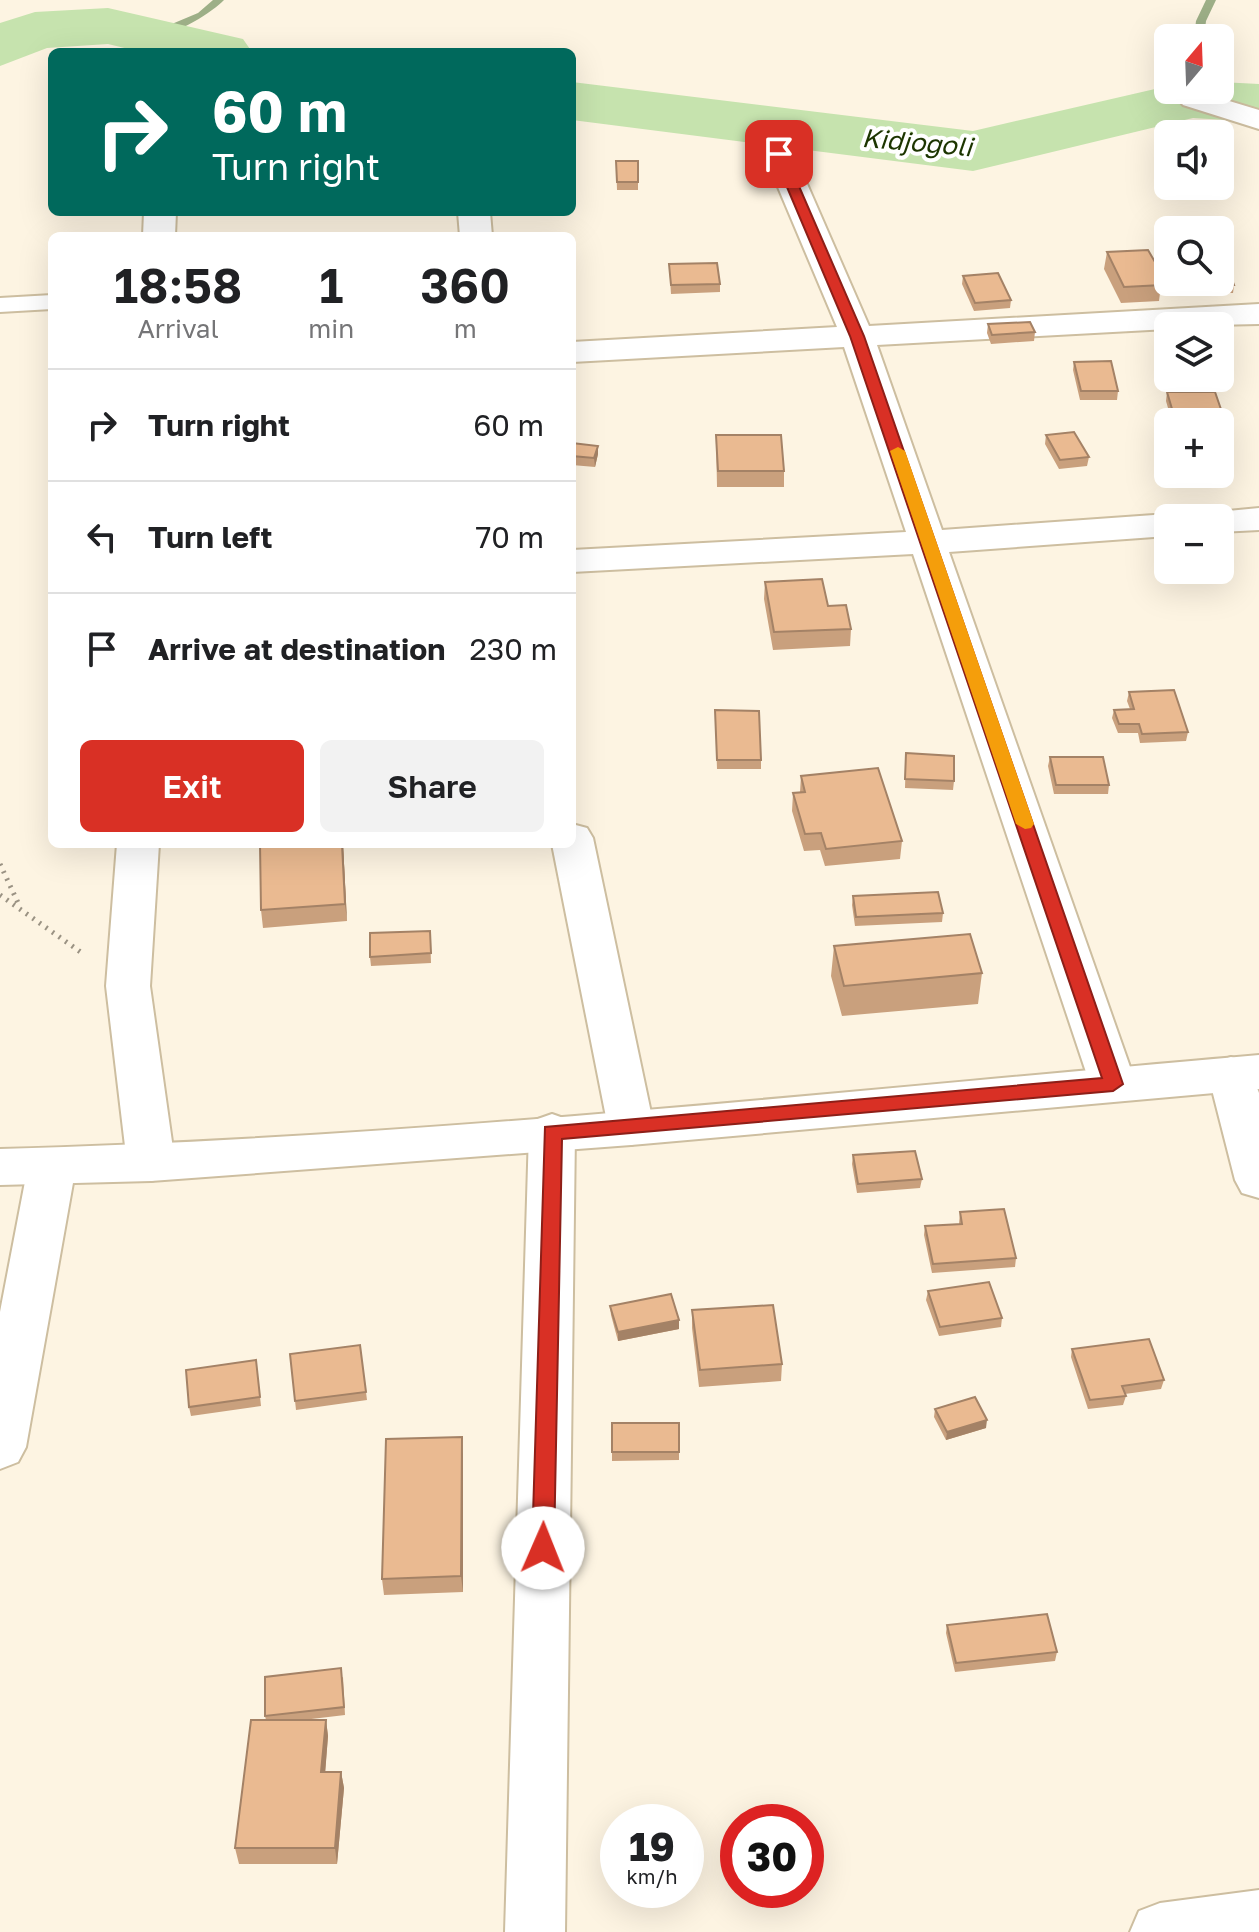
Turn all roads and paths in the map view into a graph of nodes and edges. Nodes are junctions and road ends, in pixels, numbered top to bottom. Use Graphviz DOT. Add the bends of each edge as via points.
graph roads {
  1 [pos="1209,104"];
  2 [pos="1259,120"];
  3 [pos="779,154"];
  4 [pos="48,302"];
  5 [pos="0,305"];
  6 [pos="1259,314"];
  7 [pos="857,336"];
  8 [pos="576,352"];
  9 [pos="1259,519"];
  10 [pos="1234,520"];
  11 [pos="1154,526"];
  12 [pos="929,542"];
  13 [pos="576,561"];
  14 [pos="138,848"];
  15 [pos="574,848"];
  16 [pos="0,864"];
  17 [pos="0,895"];
  18 [pos="21,909"];
  19 [pos="128,986"];
  20 [pos="1245,1073"];
  21 [pos="1113,1084"];
  22 [pos="631,1127"];
  23 [pos="552,1132"];
  24 [pos="151,1163"];
  25 [pos="52,1166"];
  26 [pos="0,1167"];
  27 [pos="1259,1180"];
  28 [pos="0,1447"];
  29 [pos="1259,1919"];
  30 [pos="535,1932"];
  31 [pos="1160,1932"];
  1 -- 2 [label="street"];
  3 -- 7 [label="street"];
  4 -- 5 [label="lane"];
  6 -- 7 [label="street"];
  7 -- 8 [label="street"];
  7 -- 12 [label="street"];
  9 -- 10 [label="street"];
  11 -- 12 [label="street"];
  12 -- 13 [label="street"];
  12 -- 21 [label="street"];
  14 -- 19 [label="street"];
  15 -- 22 [label="street"];
  16 -- 18 [label="path"];
  17 -- 18 [label="path"];
  18 -- 19 [label="path"];
  19 -- 24 [label="street"];
  20 -- 21 [label="street"];
  20 -- 27 [label="street"];
  21 -- 22 [label="street"];
  22 -- 23 [label="street"];
  23 -- 24 [label="street"];
  23 -- 30 [label="street"];
  24 -- 25 [label="street"];
  25 -- 26 [label="street"];
  25 -- 28 [label="street"];
  29 -- 31 [label="street"];
}
